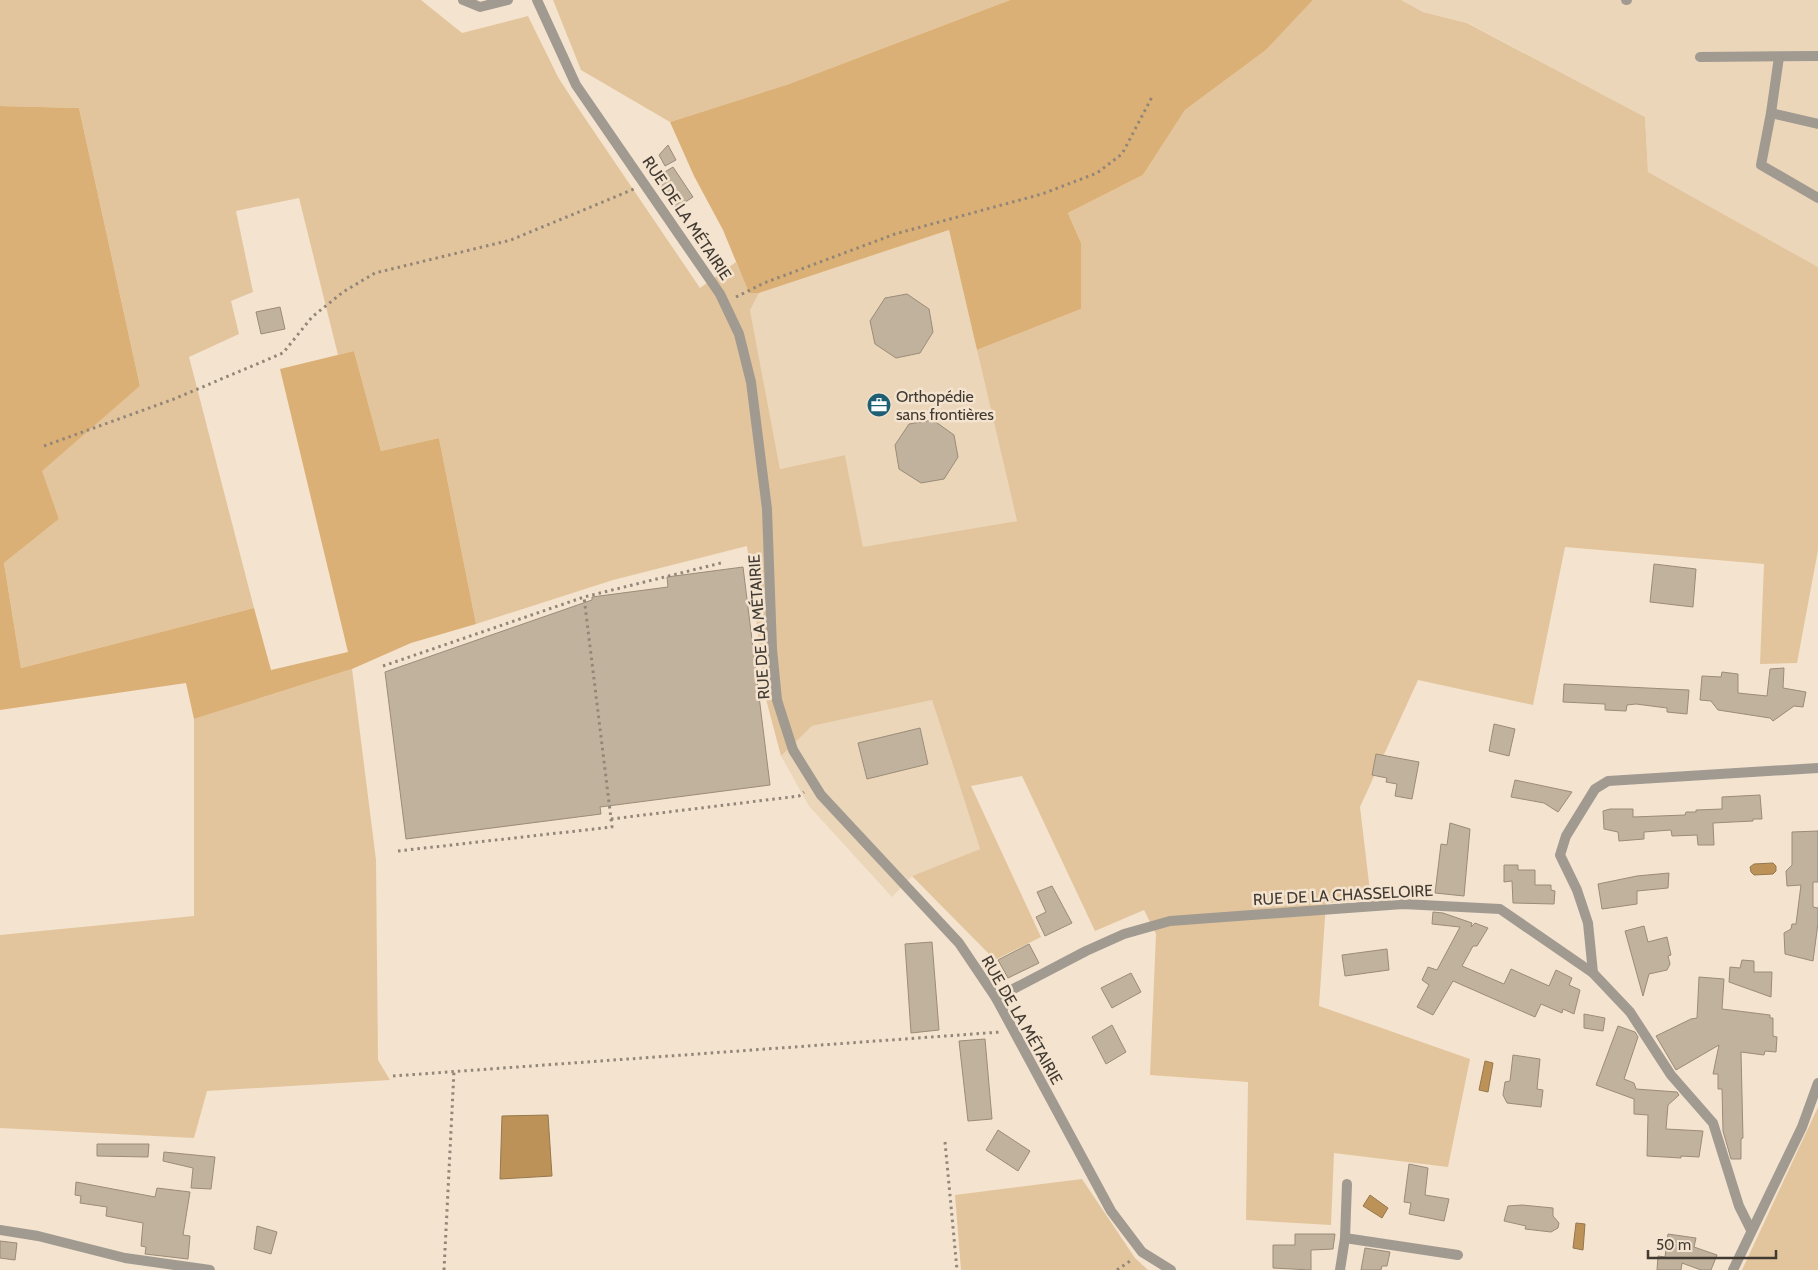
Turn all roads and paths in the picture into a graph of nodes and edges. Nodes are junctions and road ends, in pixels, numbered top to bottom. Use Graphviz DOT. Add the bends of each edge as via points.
graph roads {
  1 [pos="462,0"];
  2 [pos="508,0"];
  3 [pos="537,0"];
  4 [pos="1779,56"];
  5 [pos="1818,56"];
  6 [pos="1700,57"];
  7 [pos="1152,97"];
  8 [pos="1771,113"];
  9 [pos="1818,124"];
  10 [pos="646,184"];
  11 [pos="1818,198"];
  12 [pos="725,304"];
  13 [pos="44,446"];
  14 [pos="721,563"];
  15 [pos="584,597"];
  16 [pos="383,666"];
  17 [pos="1818,768"];
  18 [pos="815,785"];
  19 [pos="611,819"];
  20 [pos="398,850"];
  21 [pos="1593,973"];
  22 [pos="996,998"];
  23 [pos="1014,1031"];
  24 [pos="454,1072"];
  25 [pos="393,1076"];
  26 [pos="1818,1083"];
  27 [pos="945,1142"];
  28 [pos="1347,1184"];
  29 [pos="0,1230"];
  30 [pos="1751,1230"];
  31 [pos="1345,1238"];
  32 [pos="1142,1252"];
  33 [pos="1458,1255"];
  34 [pos="210,1270"];
  35 [pos="444,1270"];
  36 [pos="958,1270"];
  37 [pos="1117,1270"];
  38 [pos="1171,1270"];
  39 [pos="1340,1270"];
  40 [pos="1734,1270"];
  1 -- 2 [label="street" via="480,7"];
  3 -- 10 [label="street, RUE DE LA MÉTAIRIE" via="576,85"];
  4 -- 5 [label="street"];
  4 -- 6 [label="street"];
  4 -- 8 [label="street"];
  7 -- 12 [label="path" via="1122,154 1097,173 1042,194 896,234 764,283"];
  8 -- 9 [label="street"];
  8 -- 11 [label="street" via="1761,165"];
  10 -- 12 [label="street, RUE DE LA MÉTAIRIE"];
  10 -- 13 [label="path" via="511,240 375,274 343,292 312,317 283,353 174,399"];
  12 -- 18 [label="street, RUE DE LA MÉTAIRIE" via="739,334 751,382 767,509 772,649 778,700 793,750"];
  14 -- 15 [label="path"];
  15 -- 16 [label="path"];
  15 -- 19 [label="path"];
  17 -- 21 [label="street" via="1608,781 1595,789 1566,836 1560,855 1578,890 1588,923"];
  18 -- 19 [label="path" via="799,796"];
  18 -- 22 [label="street, RUE DE LA MÉTAIRIE" via="960,943"];
  19 -- 20 [label="path" via="612,827"];
  21 -- 22 [label="street, RUE DE LA CHASSELOIRE" via="1500,909 1403,904 1170,921 1117,938"];
  21 -- 30 [label="street, RUE DE LA CHASSELOIRE" via="1630,1012 1671,1076 1713,1123 1739,1206"];
  22 -- 23 [label="street, RUE DE LA MÉTAIRIE"];
  23 -- 24 [label="path"];
  23 -- 32 [label="street, RUE DE LA MÉTAIRIE" via="1086,1168 1111,1211"];
  24 -- 25 [label="path"];
  24 -- 35 [label="path"];
  26 -- 30 [label="street" via="1802,1127"];
  27 -- 36 [label="path"];
  28 -- 31 [label="street"];
  29 -- 34 [label="street" via="125,1258"];
  30 -- 40 [label="street"];
  31 -- 33 [label="street"];
  31 -- 39 [label="street"];
  32 -- 37 [label="path"];
  32 -- 38 [label="street, RUE DE LA MÉTAIRIE"];
}
